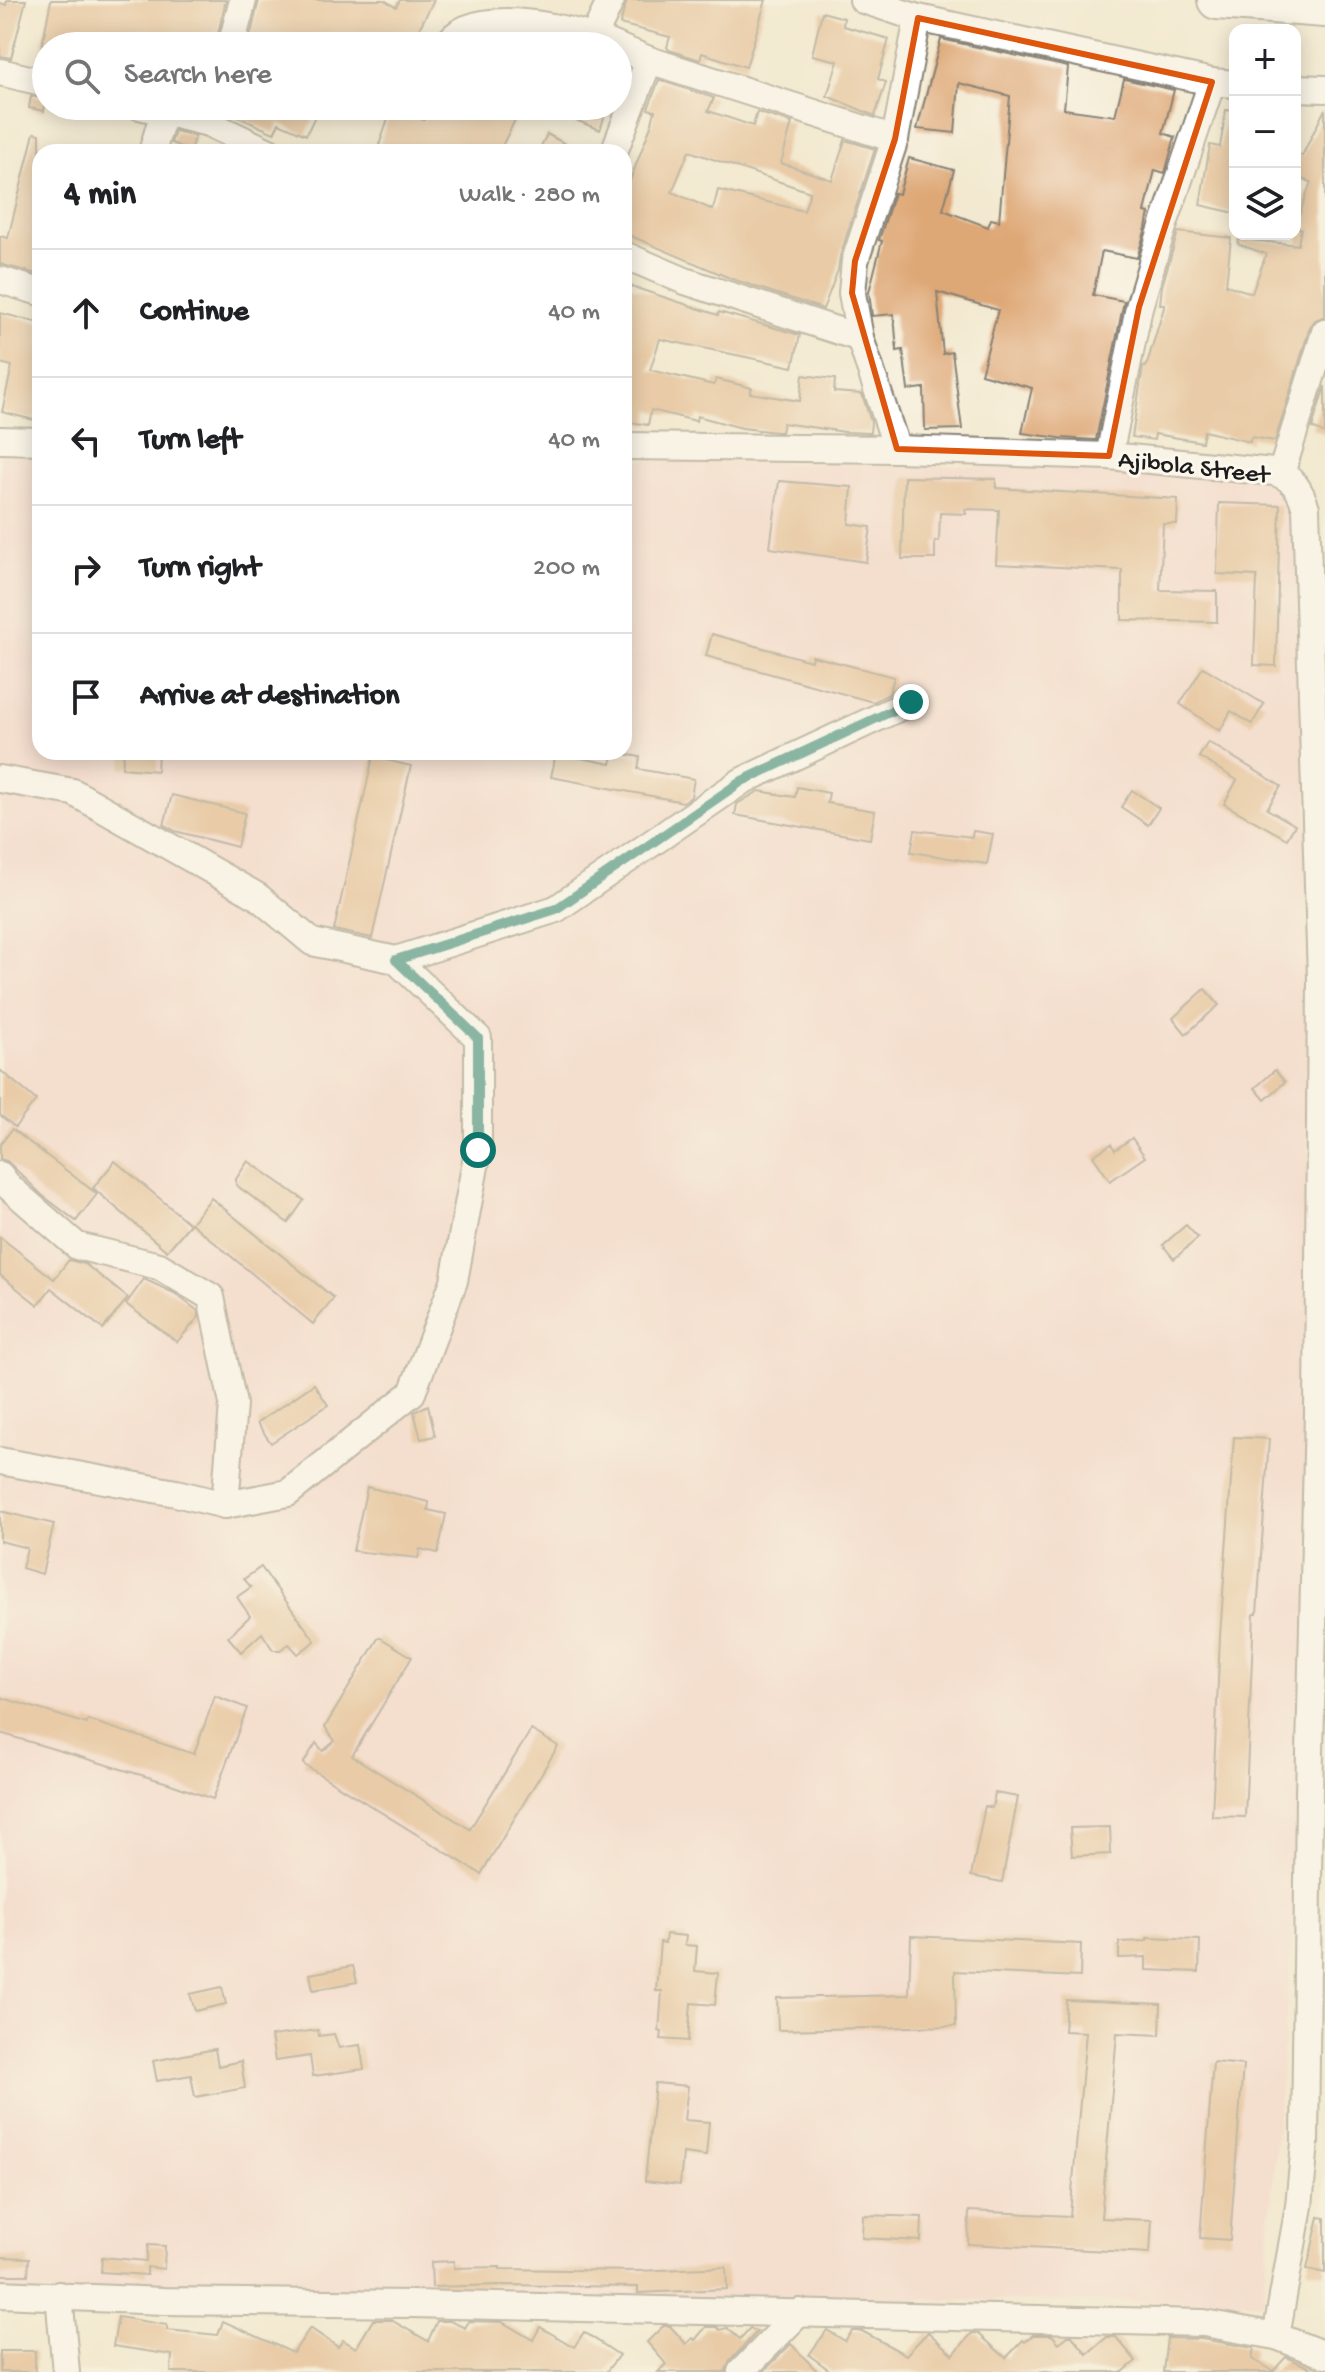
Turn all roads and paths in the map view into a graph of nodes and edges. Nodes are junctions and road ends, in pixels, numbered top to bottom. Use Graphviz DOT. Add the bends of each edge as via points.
graph roads {
  1 [pos="243,0"];
  2 [pos="611,0"];
  3 [pos="863,0"];
  4 [pos="1217,0"];
  5 [pos="1325,8"];
  6 [pos="918,18"];
  7 [pos="235,32"];
  8 [pos="458,32"];
  9 [pos="564,32"];
  10 [pos="610,32"];
  11 [pos="632,53"];
  12 [pos="649,60"];
  13 [pos="0,72"];
  14 [pos="32,80"];
  15 [pos="1224,83"];
  16 [pos="1301,88"];
  17 [pos="1325,89"];
  18 [pos="632,105"];
  19 [pos="152,120"];
  20 [pos="220,120"];
  21 [pos="626,120"];
  22 [pos="895,139"];
  23 [pos="152,144"];
  24 [pos="257,144"];
  25 [pos="617,144"];
  26 [pos="632,258"];
  27 [pos="0,280"];
  28 [pos="32,290"];
  29 [pos="1325,332"];
  30 [pos="860,338"];
  31 [pos="0,440"];
  32 [pos="32,441"];
  33 [pos="632,446"];
  34 [pos="897,449"];
  35 [pos="1109,456"];
  36 [pos="1281,474"];
  37 [pos="911,702"];
  38 [pos="1320,764"];
  39 [pos="0,779"];
  40 [pos="396,960"];
  41 [pos="1323,978"];
  42 [pos="0,1175"];
  43 [pos="1322,1412"];
  44 [pos="0,1461"];
  45 [pos="225,1505"];
  46 [pos="1317,1795"];
  47 [pos="1315,2013"];
  48 [pos="0,2294"];
  49 [pos="59,2295"];
  50 [pos="800,2312"];
  51 [pos="1276,2336"];
  52 [pos="1325,2355"];
  53 [pos="66,2372"];
  54 [pos="741,2372"];
  1 -- 7 [label="street"];
  2 -- 10 [label="street"];
  3 -- 6 [label="street"];
  4 -- 5 [label="highway"];
  6 -- 15 [label="street"];
  6 -- 22 [label="street"];
  8 -- 9 [label="street" via="483,22 527,23"];
  11 -- 12 [label="street"];
  12 -- 18 [label="street"];
  12 -- 22 [label="street"];
  13 -- 14 [label="street"];
  15 -- 35 [label="street" via="1160,236 1139,307"];
  16 -- 17 [label="street"];
  19 -- 23 [label="street"];
  20 -- 24 [label="street"];
  21 -- 25 [label="street"];
  22 -- 30 [label="street" via="855,261 852,293"];
  26 -- 30 [label="street"];
  27 -- 28 [label="street"];
  29 -- 36 [label="street"];
  30 -- 34 [label="street"];
  31 -- 32 [label="street"];
  33 -- 34 [label="street, Ajibola Street"];
  34 -- 35 [label="street, Ajibola Street"];
  35 -- 36 [label="street, Ajibola Street"];
  36 -- 38 [label="street, Ajibola Street" via="1300,490 1306,508"];
  37 -- 40 [label="street" via="742,781 556,909"];
  38 -- 41 [label="street, Ajibola Street"];
  39 -- 40 [label="street" via="73,792 257,896 312,942"];
  40 -- 45 [label="street" via="478,1038 478,1150 454,1281 412,1393 288,1493"];
  41 -- 43 [label="street, Ajibola Street"];
  42 -- 45 [label="street" via="77,1246 159,1266 211,1297 233,1404"];
  43 -- 46 [label="street, Ajibola Street"];
  44 -- 45 [label="street"];
  46 -- 47 [label="street, Ajibola Street"];
  47 -- 51 [label="street, Ajibola Street" via="1299,2206"];
  48 -- 49 [label="street"];
  49 -- 50 [label="street"];
  49 -- 53 [label="street"];
  50 -- 51 [label="street" via="1194,2322"];
  50 -- 54 [label="street"];
  51 -- 52 [label="street"];
}
